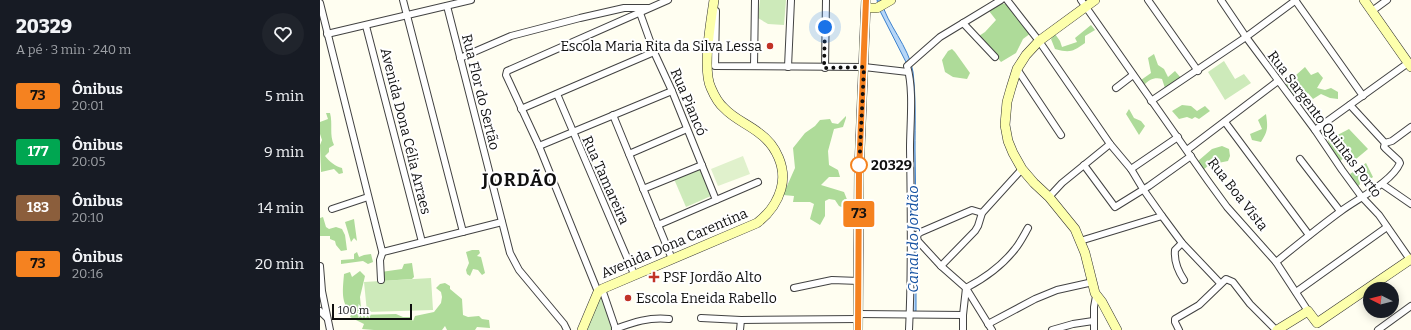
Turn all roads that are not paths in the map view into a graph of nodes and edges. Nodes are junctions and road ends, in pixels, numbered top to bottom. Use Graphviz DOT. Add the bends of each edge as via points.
graph roads {
  1 [pos="403,0"];
  2 [pos="471,0"];
  3 [pos="668,0"];
  4 [pos="755,0"];
  5 [pos="791,0"];
  6 [pos="826,0"];
  7 [pos="1001,0"];
  8 [pos="1007,0"];
  9 [pos="1095,0"];
  10 [pos="1148,0"];
  11 [pos="1221,0"];
  12 [pos="1295,0"];
  13 [pos="1364,0"];
  14 [pos="1387,0"];
  15 [pos="714,2"];
  16 [pos="320,3"];
  17 [pos="1083,3"];
  18 [pos="866,4"];
  19 [pos="884,4"];
  20 [pos="447,6"];
  21 [pos="648,8"];
  22 [pos="1372,11"];
  23 [pos="640,13"];
  24 [pos="407,16"];
  25 [pos="963,23"];
  26 [pos="366,26"];
  27 [pos="327,34"];
  28 [pos="1246,37"];
  29 [pos="1039,41"];
  30 [pos="654,52"];
  31 [pos="995,57"];
  32 [pos="460,58"];
  33 [pos="1409,62"];
  34 [pos="754,66"];
  35 [pos="788,67"];
  36 [pos="864,67"];
  37 [pos="908,67"];
  38 [pos="824,68"];
  39 [pos="1017,69"];
  40 [pos="1198,71"];
  41 [pos="1133,75"];
  42 [pos="1278,81"];
  43 [pos="1116,88"];
  44 [pos="672,91"];
  45 [pos="557,94"];
  46 [pos="1363,96"];
  47 [pos="1151,101"];
  48 [pos="1350,105"];
  49 [pos="521,109"];
  50 [pos="613,115"];
  51 [pos="1225,122"];
  52 [pos="1411,127"];
  53 [pos="687,129"];
  54 [pos="1315,130"];
  55 [pos="572,132"];
  56 [pos="1061,135"];
  57 [pos="1178,137"];
  58 [pos="1385,143"];
  59 [pos="1110,144"];
  60 [pos="539,146"];
  61 [pos="1189,153"];
  62 [pos="629,154"];
  63 [pos="1300,159"];
  64 [pos="702,165"];
  65 [pos="1084,165"];
  66 [pos="1022,169"];
  67 [pos="1131,169"];
  68 [pos="758,182"];
  69 [pos="1382,184"];
  70 [pos="643,189"];
  71 [pos="1143,190"];
  72 [pos="1361,196"];
  73 [pos="368,197"];
  74 [pos="1048,197"];
  75 [pos="716,200"];
  76 [pos="1411,204"];
  77 [pos="332,209"];
  78 [pos="1340,211"];
  79 [pos="982,213"];
  80 [pos="1162,216"];
  81 [pos="502,222"];
  82 [pos="658,225"];
  83 [pos="1387,227"];
  84 [pos="1028,228"];
  85 [pos="463,232"];
  86 [pos="1309,235"];
  87 [pos="914,237"];
  88 [pos="1080,241"];
  89 [pos="422,242"];
  90 [pos="1182,243"];
  91 [pos="382,251"];
  92 [pos="672,259"];
  93 [pos="1411,260"];
  94 [pos="1276,262"];
  95 [pos="320,266"];
  96 [pos="942,266"];
  97 [pos="634,274"];
  98 [pos="381,280"];
  99 [pos="1184,280"];
  100 [pos="859,281"];
  101 [pos="1093,282"];
  102 [pos="1220,283"];
  103 [pos="794,288"];
  104 [pos="966,288"];
  105 [pos="321,291"];
  106 [pos="600,291"];
  107 [pos="1095,292"];
  108 [pos="1296,292"];
  109 [pos="1411,306"];
  110 [pos="320,311"];
  111 [pos="1308,311"];
  112 [pos="910,315"];
  113 [pos="963,315"];
  114 [pos="859,316"];
  115 [pos="327,318"];
  116 [pos="701,318"];
  117 [pos="669,319"];
  118 [pos="741,320"];
  119 [pos="1093,321"];
  120 [pos="988,324"];
  121 [pos="1319,327"];
  122 [pos="330,330"];
  123 [pos="567,330"];
  124 [pos="582,330"];
  125 [pos="615,330"];
  126 [pos="740,330"];
  127 [pos="858,330"];
  128 [pos="910,330"];
  129 [pos="963,330"];
  130 [pos="992,330"];
  131 [pos="1052,330"];
  132 [pos="1094,330"];
  133 [pos="1117,330"];
  134 [pos="1179,330"];
  135 [pos="1277,330"];
  136 [pos="1378,330"];
  1 -- 24 [label="street"];
  2 -- 20 [label="street"];
  3 -- 21 [label="street"];
  4 -- 34 [label="street"];
  5 -- 35 [label="street"];
  6 -- 38 [label="street"];
  7 -- 25 [label="street"];
  8 -- 29 [label="street"];
  9 -- 17 [label="street"];
  10 -- 40 [label="street"];
  11 -- 28 [label="street, Rua Sargento Quintas Porto"];
  12 -- 28 [label="street"];
  12 -- 46 [label="street"];
  13 -- 22 [label="street"];
  14 -- 22 [label="street"];
  15 -- 34 [label="street" via="715,66"];
  15 -- 92 [label="street, Avenida Dona Carentina" via="707,66 711,87 723,108 771,144 781,163 782,186 772,210 757,223"];
  16 -- 27 [label="street"];
  17 -- 29 [label="street"];
  17 -- 41 [label="street, Rua Boa Vista"];
  18 -- 19 [label="street"];
  18 -- 36 [label="street"];
  20 -- 24 [label="street"];
  20 -- 32 [label="street, Rua Flor do Sertão"];
  21 -- 23 [label="street"];
  21 -- 32 [label="street" via="624,8 511,36"];
  22 -- 33 [label="street"];
  23 -- 30 [label="street, Rua Piancó"];
  23 -- 49 [label="street" via="507,70 506,75"];
  24 -- 26 [label="street"];
  24 -- 85 [label="street"];
  25 -- 31 [label="street"];
  25 -- 37 [label="street" via="940,37"];
  26 -- 27 [label="street"];
  26 -- 89 [label="street, Avenida Dona Célia Arraes"];
  27 -- 73 [label="street"];
  28 -- 40 [label="street"];
  28 -- 42 [label="street, Rua Sargento Quintas Porto"];
  29 -- 39 [label="street"];
  29 -- 59 [label="street"];
  30 -- 44 [label="street, Rua Piancó"];
  30 -- 45 [label="street"];
  32 -- 81 [label="street, Rua Flor do Sertão"];
  33 -- 46 [label="street"];
  34 -- 35 [label="street"];
  35 -- 38 [label="street"];
  36 -- 37 [label="street"];
  36 -- 38 [label="street"];
  36 -- 100 [label="street" via="859,172"];
  37 -- 87 [label="street" via="913,115"];
  39 -- 56 [label="street"];
  39 -- 66 [label="street" via="1007,102 1006,125 1008,141"];
  40 -- 47 [label="street"];
  41 -- 43 [label="street"];
  41 -- 47 [label="street, Rua Boa Vista"];
  42 -- 51 [label="street"];
  42 -- 54 [label="street, Rua Sargento Quintas Porto"];
  44 -- 50 [label="street"];
  44 -- 53 [label="street, Rua Piancó"];
  45 -- 49 [label="street"];
  45 -- 55 [label="street, Rua Tamareira"];
  46 -- 48 [label="street"];
  47 -- 57 [label="street, Rua Boa Vista"];
  48 -- 54 [label="street"];
  48 -- 58 [label="street"];
  49 -- 60 [label="street"];
  50 -- 55 [label="street"];
  50 -- 62 [label="street"];
  51 -- 61 [label="street"];
  51 -- 86 [label="street"];
  52 -- 58 [label="street" via="1392,142"];
  53 -- 62 [label="street"];
  53 -- 64 [label="street, Rua Piancó"];
  54 -- 72 [label="street, Rua Sargento Quintas Porto"];
  55 -- 60 [label="street"];
  55 -- 97 [label="street, Rua Tamareira"];
  57 -- 61 [label="street, Rua Boa Vista"];
  57 -- 67 [label="street"];
  58 -- 69 [label="street" via="1385,148 1400,163"];
  59 -- 65 [label="street"];
  59 -- 67 [label="street"];
  60 -- 106 [label="street"];
  61 -- 71 [label="street"];
  61 -- 94 [label="street, Rua Boa Vista" via="1227,207"];
  62 -- 70 [label="street"];
  63 -- 78 [label="street"];
  64 -- 70 [label="street"];
  64 -- 75 [label="street, Rua Piancó"];
  65 -- 71 [label="street" via="1116,207"];
  65 -- 74 [label="street"];
  66 -- 74 [label="street"];
  66 -- 79 [label="street"];
  67 -- 71 [label="street"];
  68 -- 75 [label="street"];
  69 -- 72 [label="street"];
  69 -- 76 [label="street"];
  70 -- 82 [label="street"];
  71 -- 80 [label="street"];
  72 -- 78 [label="street"];
  72 -- 83 [label="street, Rua Sargento Quintas Porto"];
  73 -- 77 [label="street"];
  73 -- 91 [label="street"];
  74 -- 88 [label="street" via="1075,229"];
  75 -- 82 [label="street"];
  78 -- 86 [label="street"];
  79 -- 87 [label="street" via="972,210"];
  79 -- 96 [label="street" via="975,231"];
  80 -- 88 [label="street"];
  80 -- 90 [label="street"];
  81 -- 85 [label="street"];
  81 -- 123 [label="street, Rua Flor do Sertão" via="515,263"];
  82 -- 92 [label="street"];
  83 -- 93 [label="street, Rua Sargento Quintas Porto"];
  83 -- 108 [label="street"];
  84 -- 104 [label="street" via="1015,249 998,267 985,278"];
  85 -- 89 [label="street"];
  86 -- 94 [label="street"];
  87 -- 96 [label="street"];
  87 -- 112 [label="street"];
  88 -- 101 [label="street"];
  89 -- 91 [label="street"];
  90 -- 99 [label="street" via="1174,255"];
  90 -- 102 [label="street"];
  91 -- 98 [label="street"];
  92 -- 97 [label="street, Avenida Dona Carentina"];
  93 -- 121 [label="street"];
  94 -- 108 [label="street, Rua Boa Vista"];
  95 -- 105 [label="street"];
  96 -- 104 [label="street"];
  97 -- 106 [label="street, Avenida Dona Carentina"];
  100 -- 103 [label="street" via="832,280"];
  100 -- 114 [label="street"];
  101 -- 107 [label="street"];
  101 -- 120 [label="street" via="1057,290"];
  102 -- 134 [label="street" via="1199,305 1175,319"];
  102 -- 135 [label="street" via="1226,279 1233,282 1250,304"];
  104 -- 113 [label="street"];
  104 -- 120 [label="street"];
  105 -- 115 [label="street"];
  106 -- 124 [label="street, Avenida Dona Carentina"];
  106 -- 125 [label="street"];
  107 -- 119 [label="street"];
  107 -- 133 [label="street"];
  108 -- 111 [label="street, Rua Boa Vista"];
  109 -- 136 [label="street"];
  110 -- 115 [label="street"];
  111 -- 121 [label="street, Rua Boa Vista"];
  111 -- 135 [label="street"];
  112 -- 113 [label="street"];
  112 -- 114 [label="street"];
  112 -- 128 [label="street"];
  113 -- 129 [label="street"];
  114 -- 118 [label="street"];
  114 -- 127 [label="street"];
  115 -- 122 [label="street"];
  116 -- 118 [label="street"];
  117 -- 125 [label="street" via="652,318"];
  118 -- 126 [label="street"];
  119 -- 131 [label="street"];
  119 -- 132 [label="street"];
  120 -- 130 [label="street"];
}
